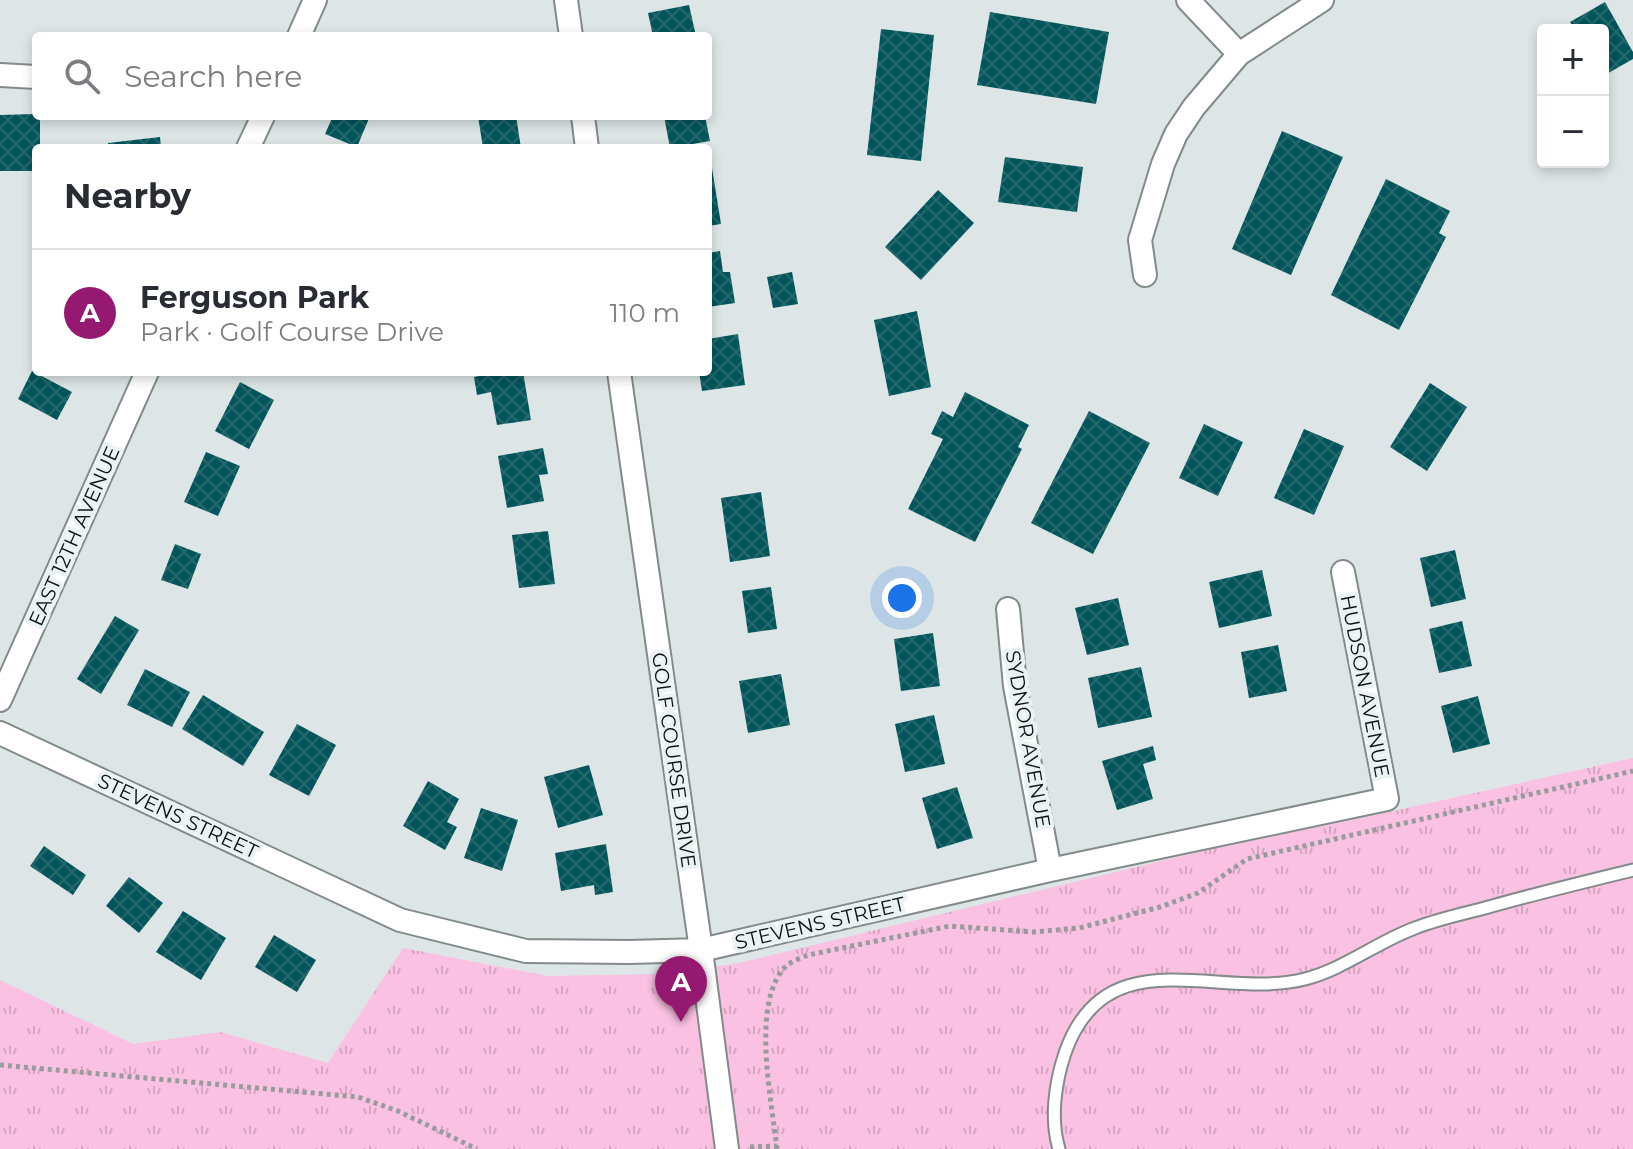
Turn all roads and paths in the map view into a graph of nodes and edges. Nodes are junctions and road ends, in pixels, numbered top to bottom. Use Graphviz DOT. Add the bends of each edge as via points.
graph roads {
  1 [pos="315,0"];
  2 [pos="566,0"];
  3 [pos="1188,0"];
  4 [pos="1322,0"];
  5 [pos="301,32"];
  6 [pos="570,32"];
  7 [pos="1239,54"];
  8 [pos="0,75"];
  9 [pos="32,77"];
  10 [pos="261,120"];
  11 [pos="584,120"];
  12 [pos="250,144"];
  13 [pos="586,144"];
  14 [pos="1145,275"];
  15 [pos="145,376"];
  16 [pos="620,376"];
  17 [pos="1343,572"];
  18 [pos="1008,609"];
  19 [pos="0,700"];
  20 [pos="0,733"];
  21 [pos="1633,771"];
  22 [pos="1387,799"];
  23 [pos="1050,870"];
  24 [pos="1633,870"];
  25 [pos="701,950"];
  26 [pos="0,1065"];
  27 [pos="777,1148"];
  28 [pos="477,1149"];
  29 [pos="727,1149"];
  30 [pos="740,1149"];
  31 [pos="1059,1149"];
  1 -- 5 [label="street"];
  2 -- 6 [label="street"];
  3 -- 7 [label="street"];
  4 -- 7 [label="street"];
  7 -- 14 [label="street" via="1194,107 1163,164 1140,240"];
  8 -- 9 [label="street"];
  10 -- 12 [label="street"];
  11 -- 13 [label="street"];
  15 -- 19 [label="street, EAST 12TH AVENUE"];
  16 -- 25 [label="street, GOLF COURSE DRIVE"];
  17 -- 22 [label="street, HUDSON AVENUE"];
  18 -- 23 [label="street, SYDNOR AVENUE" via="1015,686"];
  20 -- 25 [label="street, STEVENS STREET" via="400,920 526,951"];
  21 -- 27 [label="path" via="1247,859 1198,893 1079,928 1033,932 950,926 808,955 787,965 777,979 764,1030"];
  22 -- 23 [label="street, STEVENS STREET"];
  23 -- 25 [label="street, STEVENS STREET"];
  24 -- 31 [label="lane" via="1416,927 1306,979 1277,984 1176,978 1124,987 1084,1016 1072,1033 1056,1091"];
  25 -- 29 [label="street, GOLF COURSE DRIVE"];
  26 -- 28 [label="path" via="358,1097"];
  27 -- 30 [label="path"];
}
